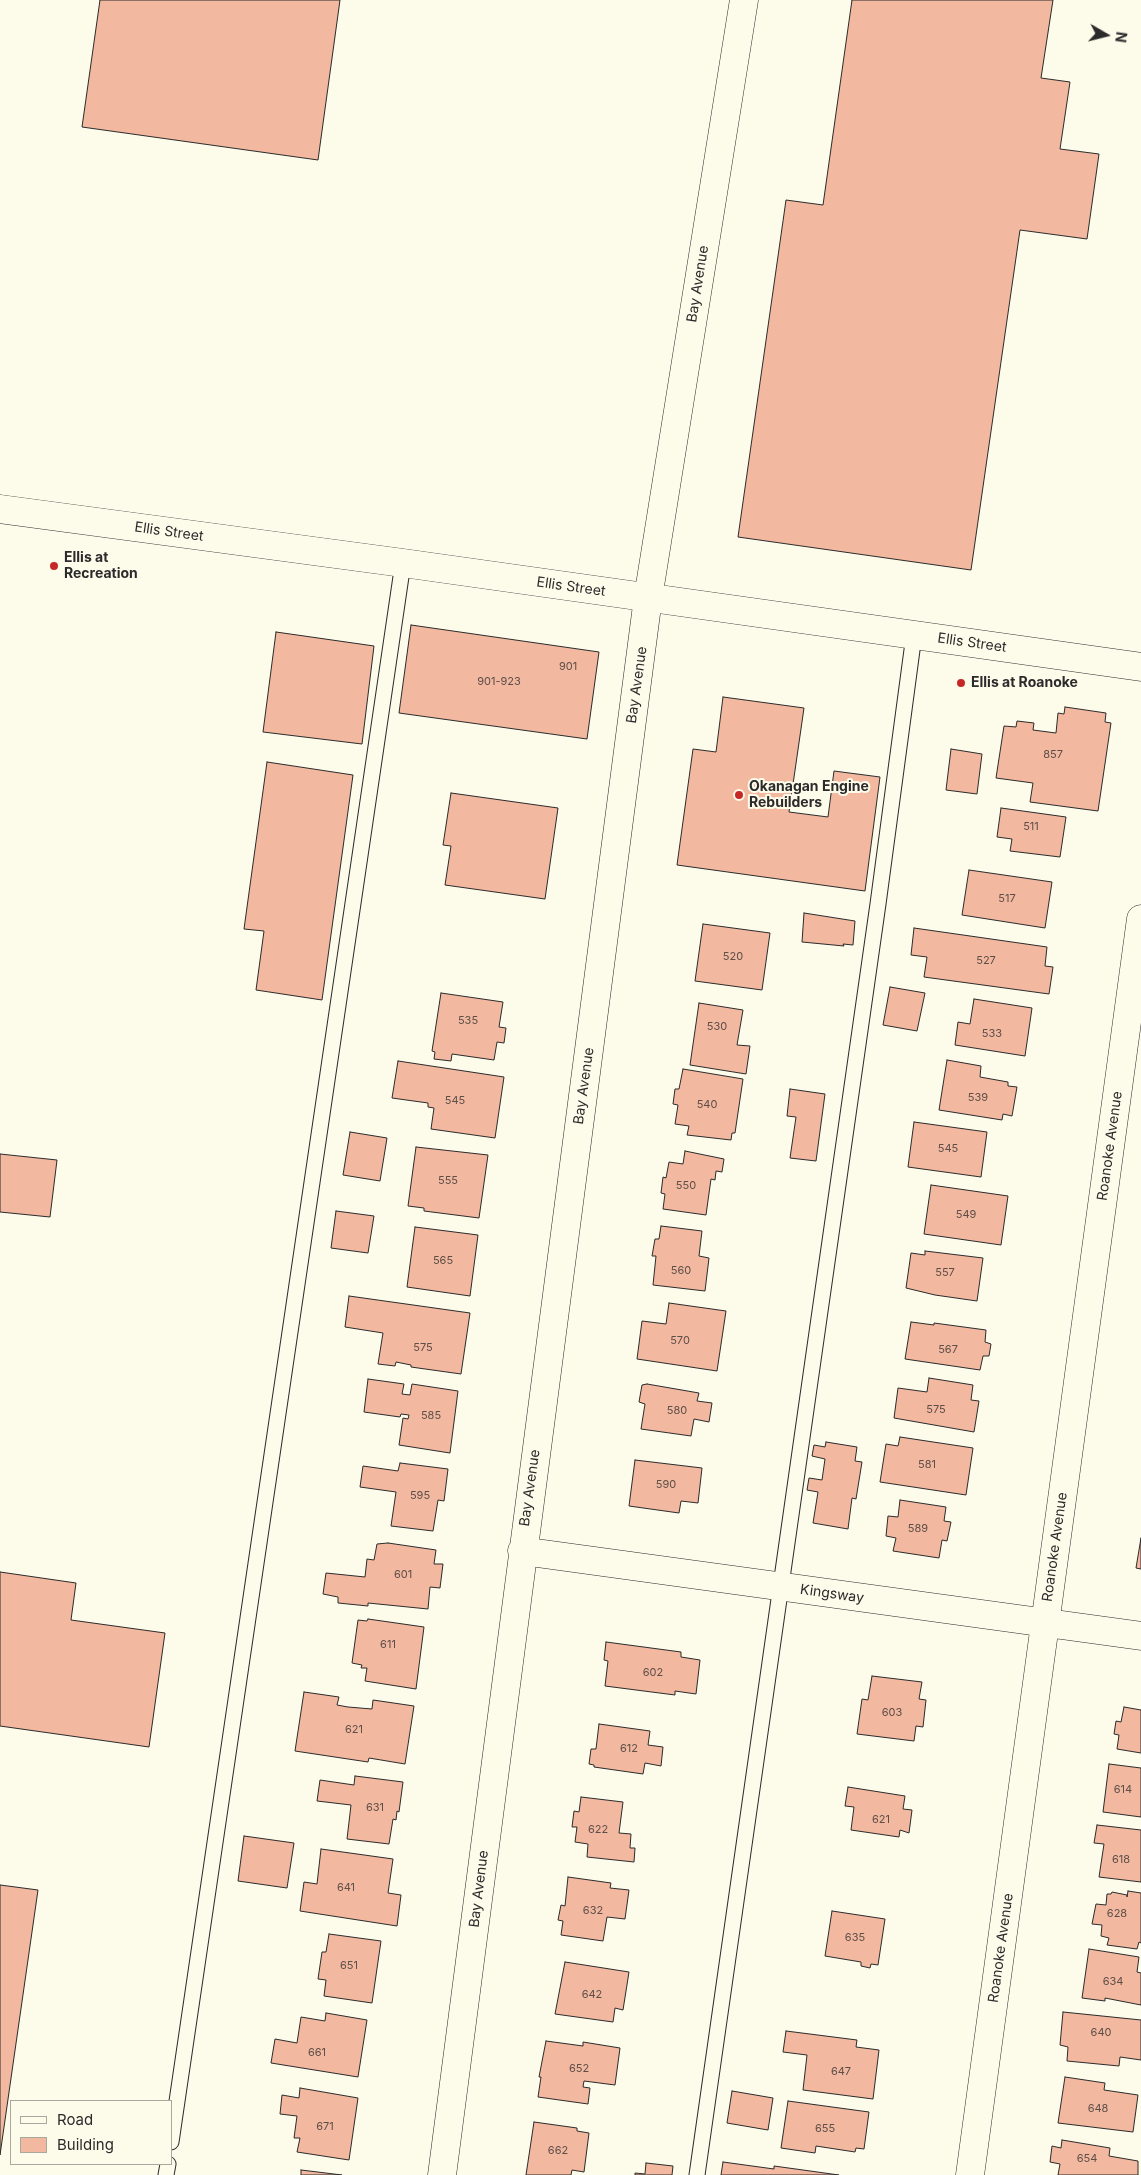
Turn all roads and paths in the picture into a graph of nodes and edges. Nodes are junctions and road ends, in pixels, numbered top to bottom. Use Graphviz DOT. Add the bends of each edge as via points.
graph roads {
  1 [pos="744,0"];
  2 [pos="0,509"];
  3 [pos="403,563"];
  4 [pos="648,598"];
  5 [pos="914,635"];
  6 [pos="1141,667"];
  7 [pos="1141,919"];
  8 [pos="522,1551"];
  9 [pos="780,1587"];
  10 [pos="1045,1623"];
  11 [pos="1141,1636"];
  12 [pos="172,2135"];
  13 [pos="442,2175"];
  14 [pos="697,2175"];
  15 [pos="970,2175"];
  1 -- 4 [label="street, Bay Avenue"];
  2 -- 3 [label="street, Ellis Street"];
  3 -- 4 [label="street, Ellis Street"];
  3 -- 12 [label="lane"];
  4 -- 5 [label="street, Ellis Street"];
  4 -- 8 [label="street, Bay Avenue"];
  5 -- 6 [label="street, Ellis Street"];
  5 -- 9 [label="lane"];
  7 -- 10 [label="street, Roanoke Avenue"];
  8 -- 9 [label="street, Kingsway"];
  8 -- 13 [label="street, Bay Avenue"];
  9 -- 10 [label="street, Kingsway"];
  9 -- 14 [label="lane"];
  10 -- 11 [label="street, Kingsway"];
  10 -- 15 [label="street, Roanoke Avenue"];
}
